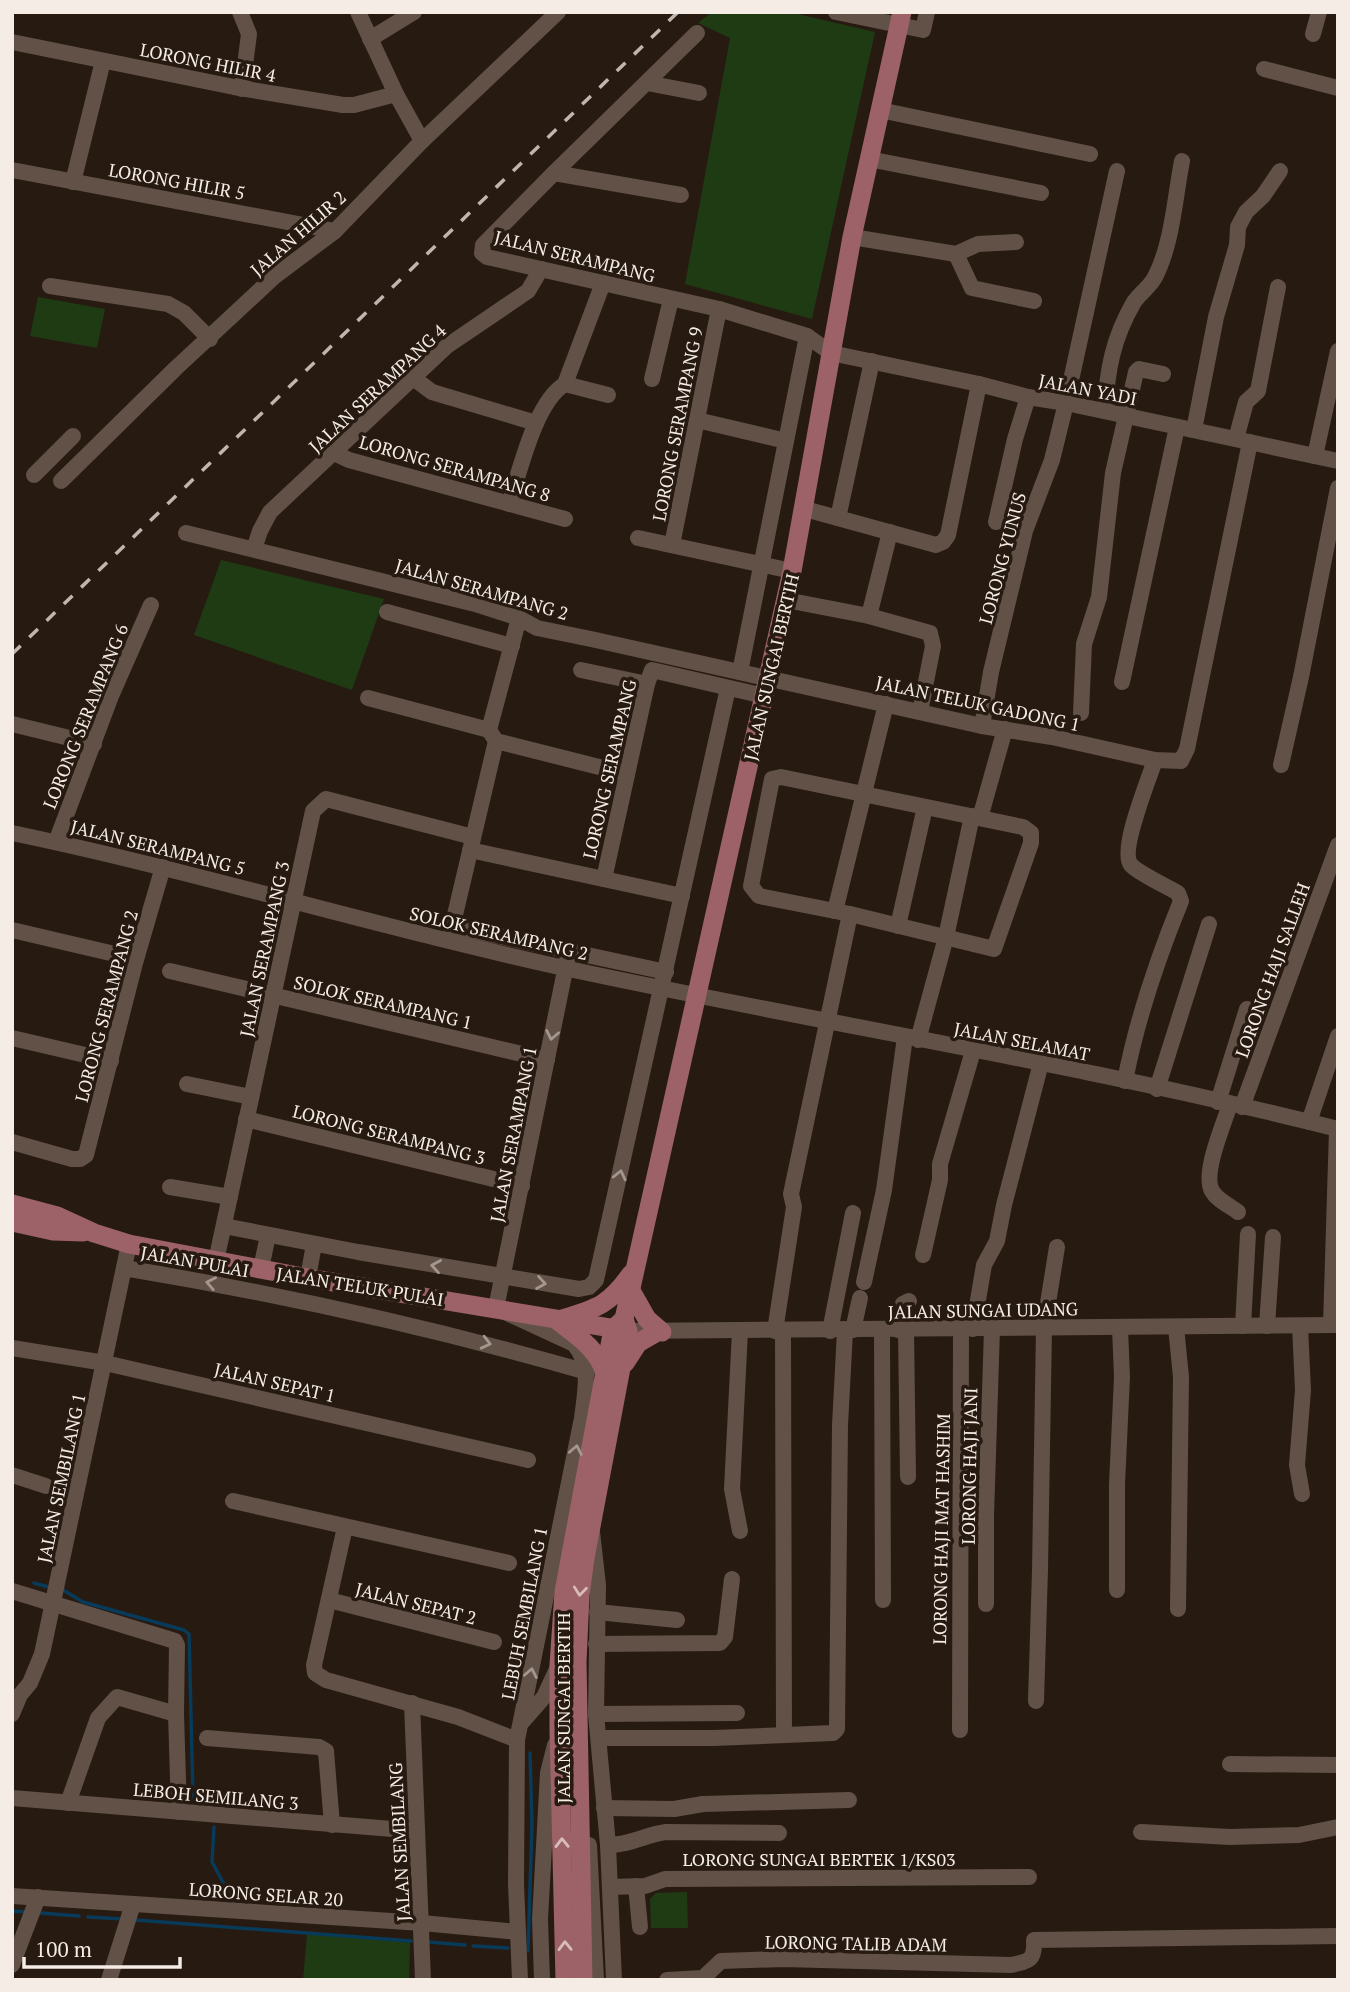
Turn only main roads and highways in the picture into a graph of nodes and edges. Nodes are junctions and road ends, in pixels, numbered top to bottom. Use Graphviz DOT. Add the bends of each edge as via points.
graph roads {
  1 [pos="900,19"];
  2 [pos="12,1204"];
  3 [pos="12,1222"];
  4 [pos="94,1233"];
  5 [pos="635,1267"];
  6 [pos="630,1289"];
  7 [pos="558,1320"];
  8 [pos="622,1326"];
  9 [pos="604,1373"];
  10 [pos="568,1731"];
  11 [pos="573,1912"];
  12 [pos="565,1980"];
  13 [pos="583,1980"];
  1 -- 5 [label="main road, JALAN SUNGAI BERTIH" via="852,237 786,600"];
  2 -- 4 [label="main road, JALAN TELUK PULAI" via="57,1216"];
  3 -- 4 [label="main road, JALAN TELUK PULAI"];
  4 -- 7 [label="main road, JALAN TELUK PULAI" via="216,1261"];
  5 -- 6 [label="main road, JALAN SUNGAI BERTIH"];
  5 -- 7 [label="main road" via="604,1304"];
  6 -- 8 [label="main road, JALAN SUNGAI BERTIH"];
  6 -- 9 [label="main road" via="660,1332 638,1343"];
  7 -- 8 [label="main road, JALAN TELUK PULAI"];
  7 -- 9 [label="main road" via="594,1350"];
  8 -- 9 [label="main road, JALAN SUNGAI BERTIH"];
  9 -- 10 [label="main road, JALAN SUNGAI BERTIH, one-way"];
  9 -- 10 [label="main road, JALAN SUNGAI BERTIH" via="564,1592 559,1665"];
  10 -- 11 [label="main road, JALAN SUNGAI BERTIH"];
  12 -- 11 [label="main road, JALAN SUNGAI BERTIH, one-way"];
  11 -- 13 [label="main road, JALAN SUNGAI BERTIH"];
}
